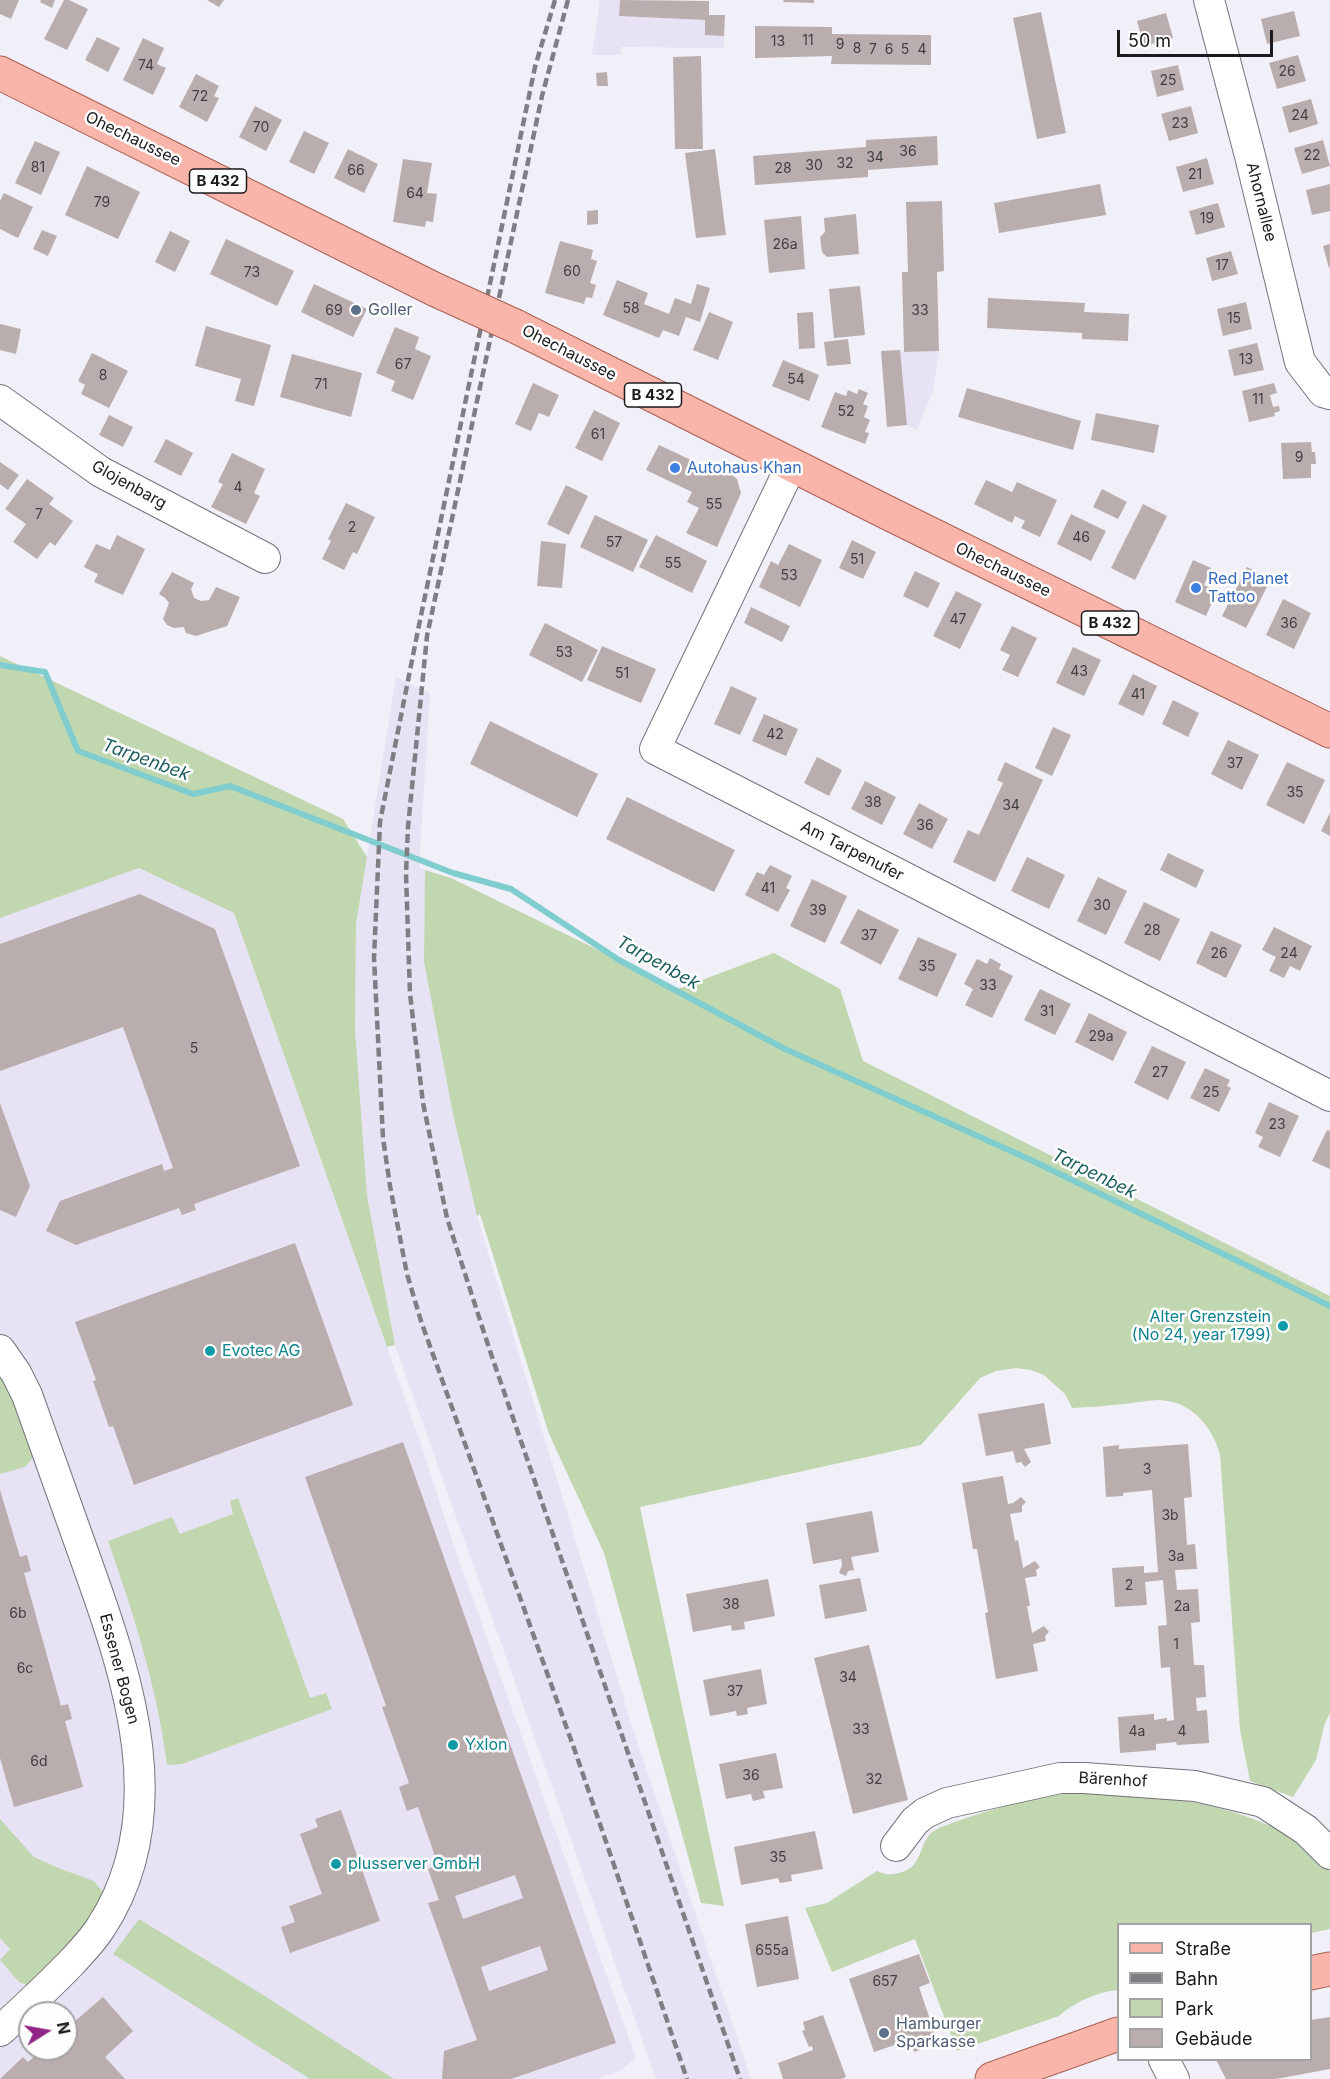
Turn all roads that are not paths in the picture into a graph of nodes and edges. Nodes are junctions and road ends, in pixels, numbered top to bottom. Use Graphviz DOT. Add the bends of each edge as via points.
graph roads {
  1 [pos="1209,0"];
  2 [pos="0,73"];
  3 [pos="1330,394"];
  4 [pos="0,400"];
  5 [pos="792,465"];
  6 [pos="265,558"];
  7 [pos="1330,731"];
  8 [pos="1330,1096"];
  9 [pos="0,1350"];
  10 [pos="896,1846"];
  11 [pos="1330,1854"];
  12 [pos="1330,1969"];
  13 [pos="1312,1973"];
  14 [pos="0,2031"];
  15 [pos="1117,2035"];
  16 [pos="1165,2061"];
  17 [pos="992,2079"];
  18 [pos="1174,2079"];
  1 -- 3 [label="street, Ahornallee" via="1300,362 1323,392"];
  2 -- 5 [label="main road, Ohechaussee / B 432, bridge"];
  4 -- 6 [label="street, Glojenbarg" via="102,472"];
  5 -- 7 [label="main road, Ohechaussee / B 432"];
  5 -- 8 [label="street, Am Tarpenufer" via="655,749"];
  9 -- 14 [label="street, Essener Bogen" via="27,1395 115,1643 133,1717 141,1784 133,1854 122,1889 101,1928"];
  10 -- 11 [label="street, Bärenhof" via="915,1821 947,1803 1060,1778 1084,1778 1195,1786 1263,1802 1306,1830"];
  12 -- 13 [label="main road"];
  15 -- 17 [label="main road"];
  16 -- 18 [label="street"];
}
